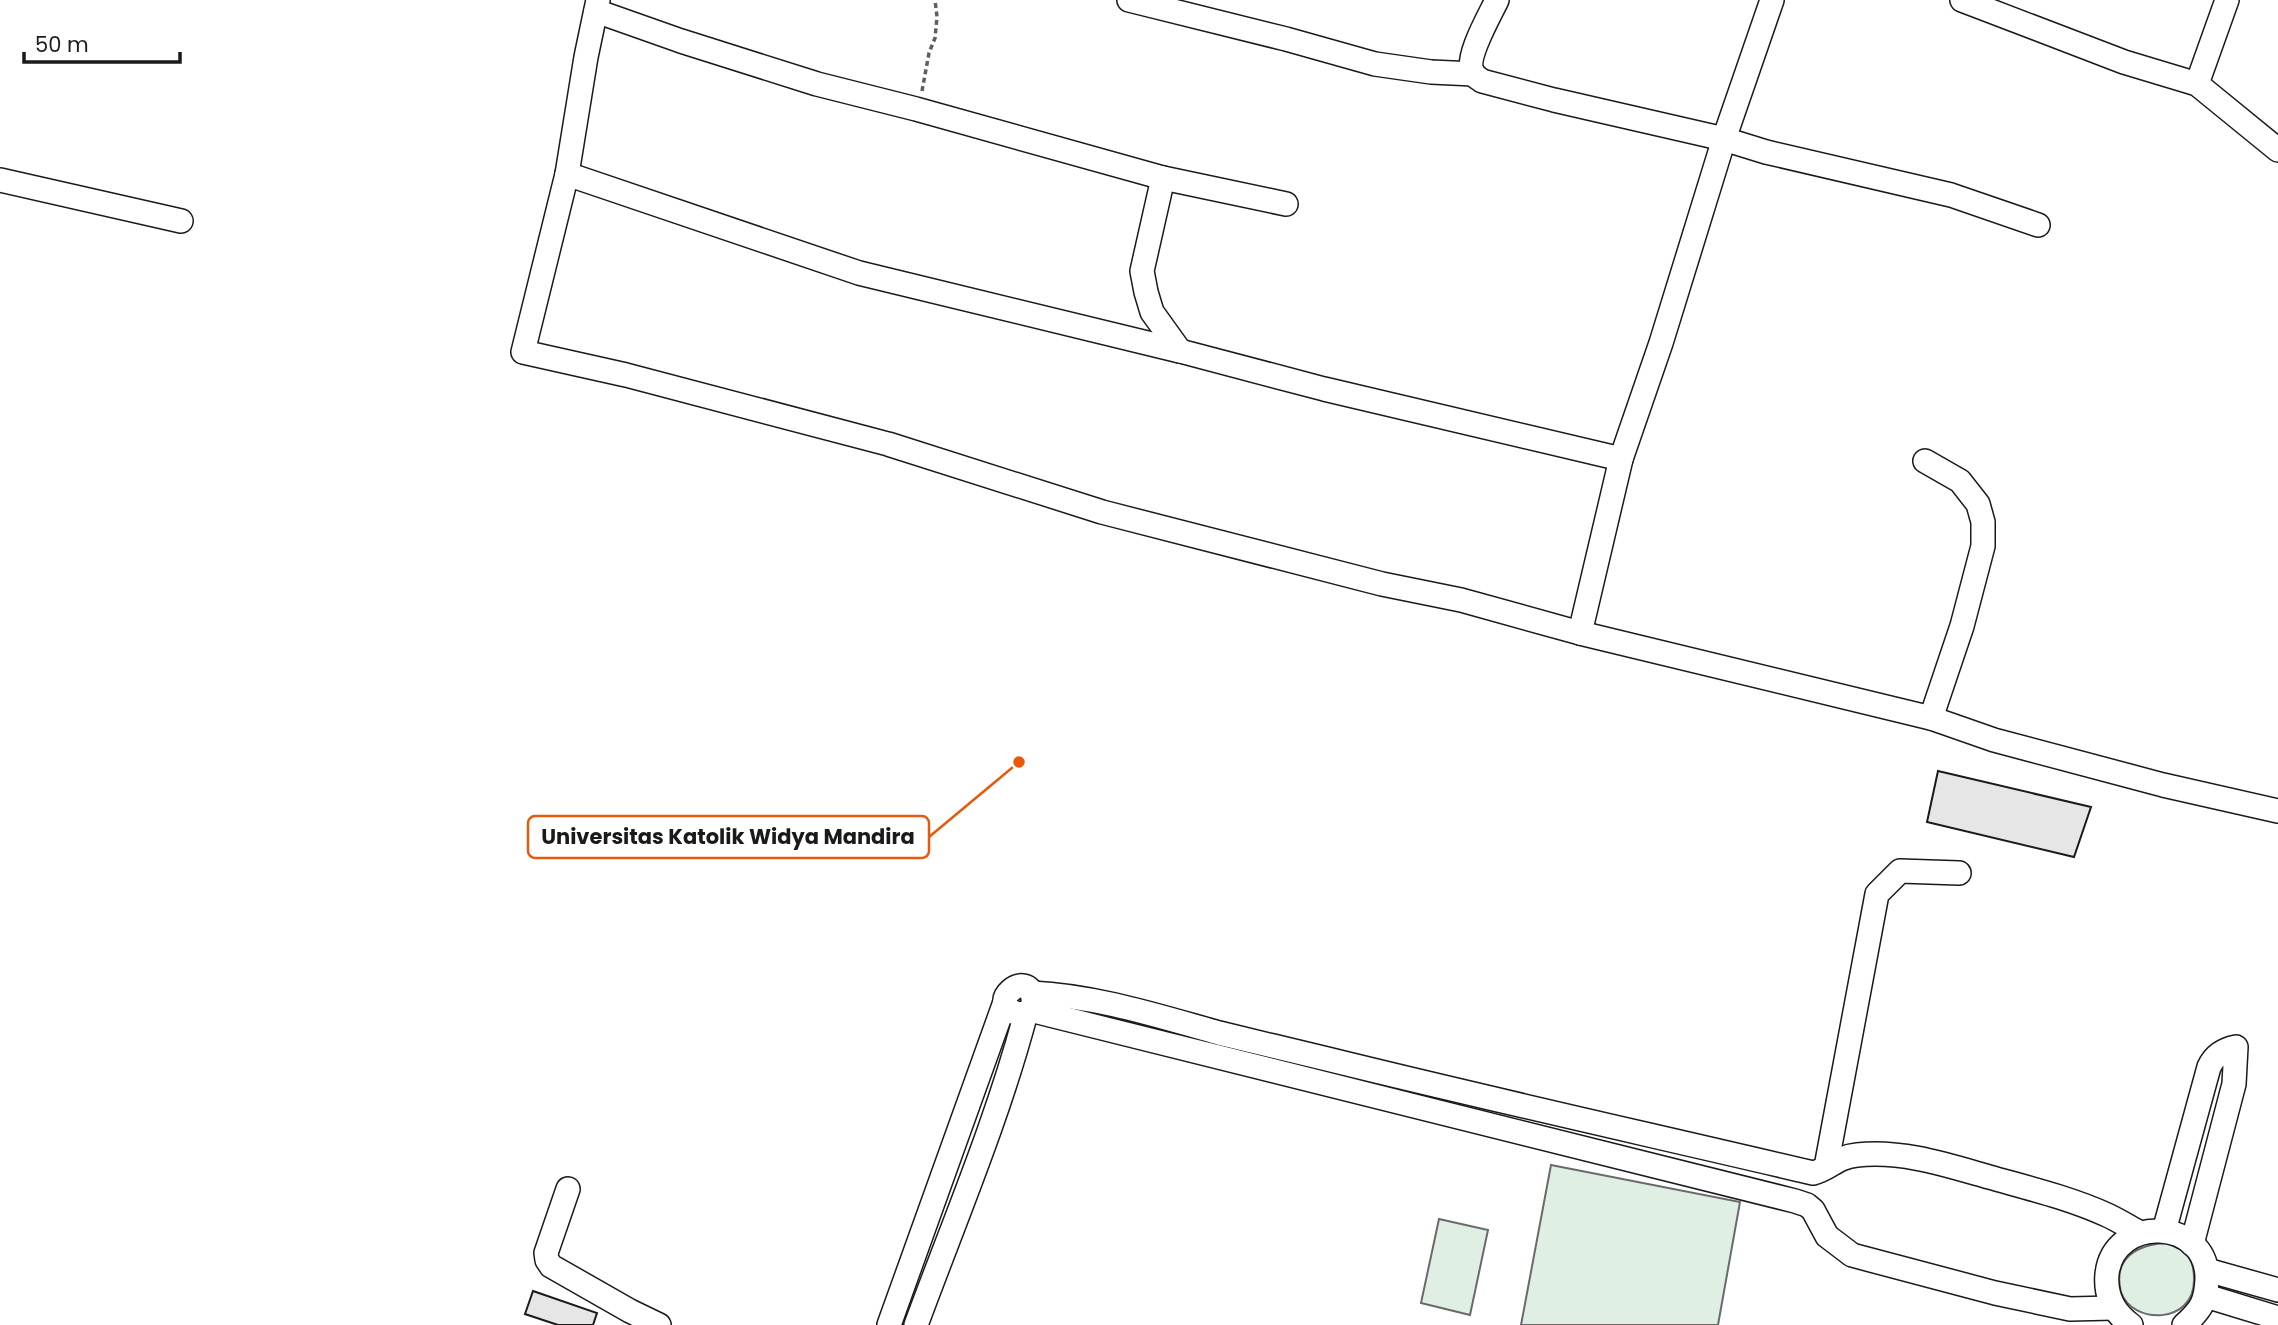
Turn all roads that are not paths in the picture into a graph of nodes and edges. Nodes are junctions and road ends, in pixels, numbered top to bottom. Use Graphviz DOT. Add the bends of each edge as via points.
graph roads {
  1 [pos="1129,0"];
  2 [pos="1497,0"];
  3 [pos="1772,0"];
  4 [pos="1962,0"];
  5 [pos="2227,0"];
  6 [pos="597,5"];
  7 [pos="1474,74"];
  8 [pos="2197,84"];
  9 [pos="1724,139"];
  10 [pos="2278,150"];
  11 [pos="567,174"];
  12 [pos="1163,178"];
  13 [pos="0,180"];
  14 [pos="1286,204"];
  15 [pos="181,221"];
  16 [pos="2038,225"];
  17 [pos="1180,351"];
  18 [pos="1621,459"];
  19 [pos="1925,461"];
  20 [pos="1580,633"];
  21 [pos="1931,718"];
  22 [pos="2278,811"];
  23 [pos="1959,873"];
  24 [pos="1030,1005"];
  25 [pos="1826,1167"];
  26 [pos="568,1189"];
  27 [pos="2164,1230"];
  28 [pos="2140,1233"];
  29 [pos="2192,1244"];
  30 [pos="2207,1270"];
  31 [pos="2278,1290"];
  32 [pos="2206,1296"];
  33 [pos="2113,1308"];
  34 [pos="2278,1318"];
  35 [pos="659,1325"];
  36 [pos="889,1325"];
  37 [pos="916,1325"];
  38 [pos="2131,1325"];
  39 [pos="2184,1325"];
  1 -- 7 [label="street" via="1375,64"];
  2 -- 7 [label="street" via="1475,47"];
  3 -- 9 [label="street"];
  4 -- 8 [label="street" via="2124,62"];
  5 -- 8 [label="street"];
  6 -- 11 [label="street"];
  6 -- 12 [label="street" via="681,41 817,84"];
  7 -- 9 [label="street" via="1502,87"];
  8 -- 10 [label="street"];
  9 -- 16 [label="street" via="1951,195"];
  9 -- 18 [label="street"];
  11 -- 17 [label="street" via="859,274"];
  11 -- 20 [label="street" via="523,352 888,444 1101,512"];
  12 -- 14 [label="street"];
  12 -- 17 [label="street" via="1142,271 1152,312"];
  13 -- 15 [label="street"];
  17 -- 18 [label="street"];
  18 -- 20 [label="street"];
  19 -- 21 [label="street" via="1960,481 1978,505 1983,522 1983,545 1962,626"];
  20 -- 21 [label="street"];
  21 -- 22 [label="street" via="2150,782"];
  23 -- 25 [label="street" via="1900,871 1877,894"];
  24 -- 25 [label="street" via="1050,994 1149,1012 1474,1096 1813,1173"];
  24 -- 33 [label="street" via="1795,1200 1813,1210 1828,1236 1852,1255 2070,1309"];
  24 -- 36 [label="street" via="1019,1014 1005,1002"];
  24 -- 37 [label="street"];
  25 -- 28 [label="street" via="1850,1156 1900,1155 2046,1193 2106,1214"];
  26 -- 35 [label="street" via="546,1253 551,1266"];
  27 -- 28 [label="street"];
  27 -- 29 [label="street"];
  27 -- 29 [label="street" via="2209,1067 2212,1060 2236,1047 2234,1084"];
  28 -- 33 [label="street" via="2120,1247 2108,1269"];
  29 -- 30 [label="street"];
  30 -- 31 [label="street"];
  30 -- 32 [label="street"];
  32 -- 34 [label="street"];
  32 -- 39 [label="street" via="2197,1314"];
  33 -- 38 [label="street"];
}
